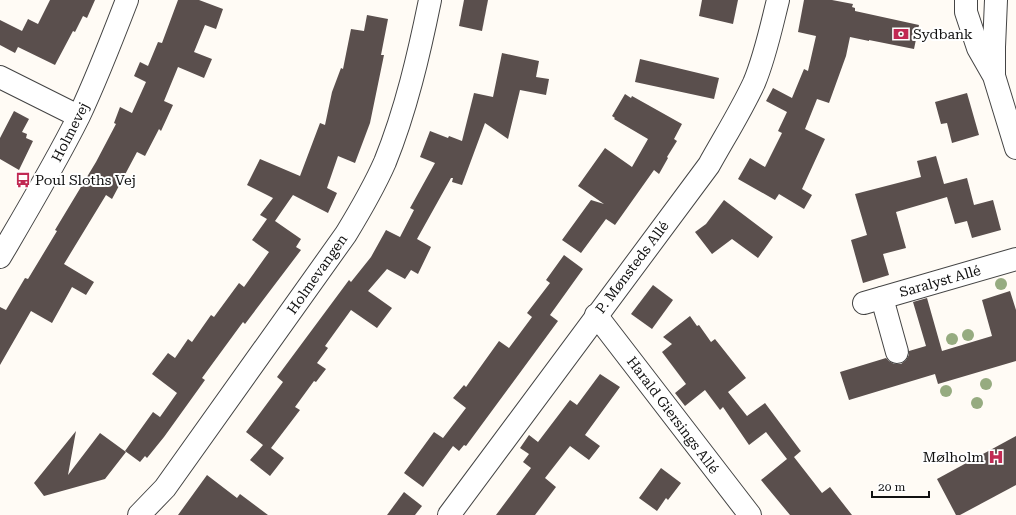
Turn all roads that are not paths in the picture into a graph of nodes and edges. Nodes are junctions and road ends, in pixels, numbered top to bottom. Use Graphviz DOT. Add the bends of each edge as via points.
graph roads {
  1 [pos="127,0"];
  2 [pos="430,0"];
  3 [pos="778,0"];
  4 [pos="966,0"];
  5 [pos="996,0"];
  6 [pos="994,76"];
  7 [pos="0,77"];
  8 [pos="78,116"];
  9 [pos="1016,148"];
  10 [pos="0,257"];
  11 [pos="1016,259"];
  12 [pos="596,315"];
  13 [pos="897,352"];
  14 [pos="139,515"];
  15 [pos="449,515"];
  16 [pos="750,515"];
  1 -- 8 [label="street, Holmevej" via="106,56"];
  2 -- 14 [label="street, Holmevangen" via="402,117 385,162 366,200 346,234 170,481"];
  3 -- 12 [label="street, P. Mønsteds Allé" via="754,82 733,122 708,165"];
  4 -- 6 [label="street" via="966,12 978,48"];
  5 -- 6 [label="street"];
  6 -- 9 [label="street"];
  7 -- 8 [label="street"];
  8 -- 10 [label="street, Holmevej"];
  11 -- 13 [label="street, Saralyst Allé" via="873,300"];
  12 -- 15 [label="street, P. Mønsteds Allé"];
  12 -- 16 [label="street, Harald Giersings Allé"];
}
